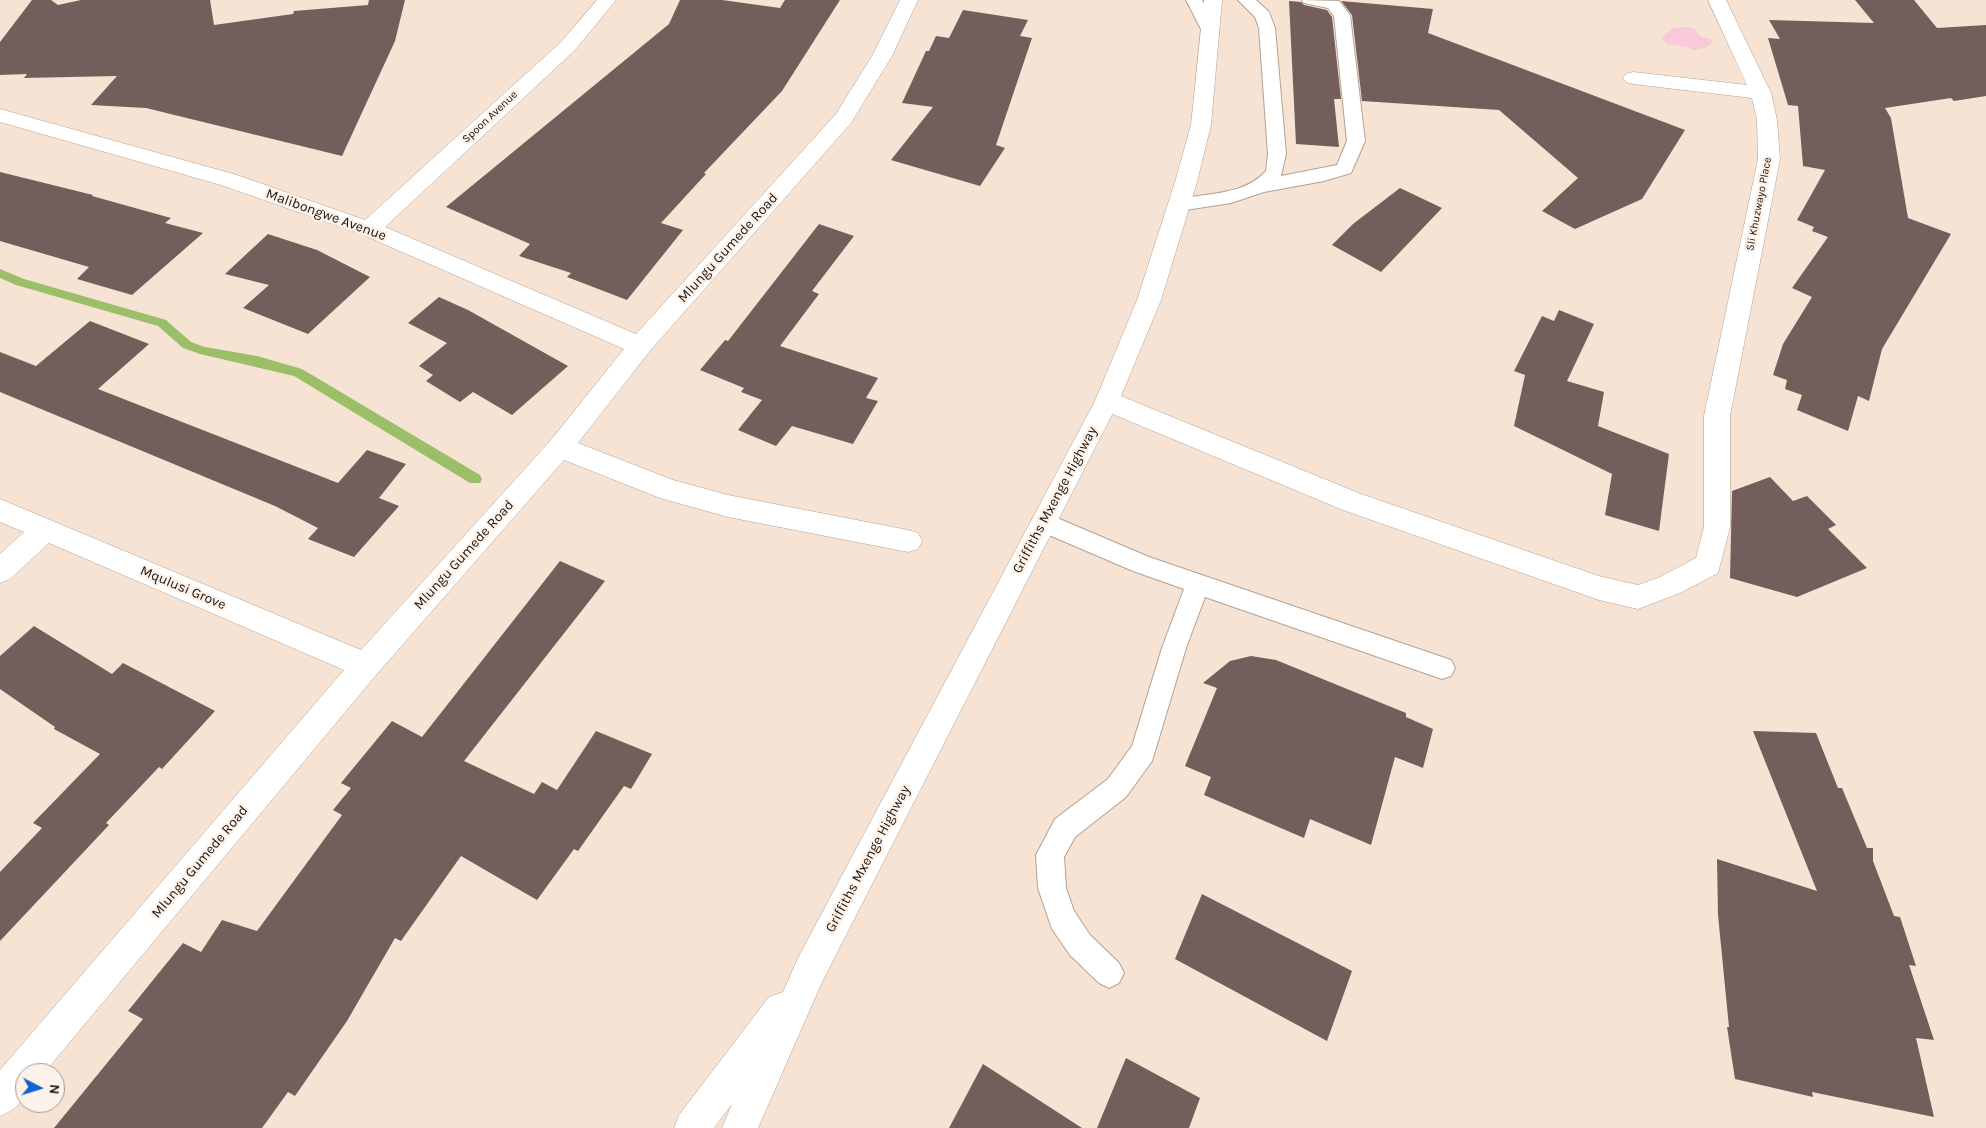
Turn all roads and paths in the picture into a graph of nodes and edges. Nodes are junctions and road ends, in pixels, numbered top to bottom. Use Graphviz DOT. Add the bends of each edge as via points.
graph roads {
  1 [pos="607,0"];
  2 [pos="909,0"];
  3 [pos="1194,0"];
  4 [pos="1213,0"];
  5 [pos="1246,0"];
  6 [pos="1310,0"];
  7 [pos="1717,0"];
  8 [pos="1212,34"];
  9 [pos="1633,78"];
  10 [pos="1761,93"];
  11 [pos="0,115"];
  12 [pos="1262,186"];
  13 [pos="1179,205"];
  14 [pos="368,229"];
  15 [pos="640,346"];
  16 [pos="1108,401"];
  17 [pos="560,446"];
  18 [pos="0,510"];
  19 [pos="1043,522"];
  20 [pos="46,530"];
  21 [pos="908,541"];
  22 [pos="0,571"];
  23 [pos="1198,584"];
  24 [pos="366,666"];
  25 [pos="1442,668"];
  26 [pos="810,970"];
  27 [pos="1109,973"];
  28 [pos="0,1098"];
  29 [pos="692,1128"];
  30 [pos="740,1128"];
  1 -- 14 [label="street, Spoon Avenue" via="568,46"];
  2 -- 15 [label="street, Mlungu Gumede Road" via="882,56 844,118"];
  3 -- 8 [label="lane"];
  4 -- 8 [label="street, Griffiths Mxenge Highway"];
  5 -- 12 [label="lane" via="1263,15 1268,28 1277,154 1274,173"];
  6 -- 12 [label="lane" via="1332,4 1342,15 1356,141 1345,168"];
  7 -- 10 [label="street, Sli Khuzwayo Place"];
  8 -- 13 [label="street, Griffiths Mxenge Highway" via="1201,125"];
  9 -- 10 [label="street"];
  10 -- 16 [label="street, Sli Khuzwayo Place" via="1767,120 1769,159 1717,416 1717,527 1708,565 1670,585 1638,597 1599,588 1352,502"];
  11 -- 14 [label="street, Malibongwe Avenue" via="229,180"];
  12 -- 13 [label="lane" via="1243,194"];
  13 -- 16 [label="street, Griffiths Mxenge Highway" via="1149,300"];
  14 -- 15 [label="street, Malibongwe Avenue"];
  15 -- 17 [label="street, Mlungu Gumede Road"];
  16 -- 19 [label="street, Griffiths Mxenge Highway"];
  17 -- 21 [label="street" via="669,490 728,506"];
  17 -- 24 [label="street, Mlungu Gumede Road"];
  18 -- 20 [label="street, Mqulusi Grove"];
  19 -- 23 [label="lane" via="1141,564"];
  19 -- 26 [label="street, Griffiths Mxenge Highway"];
  20 -- 22 [label="street"];
  20 -- 24 [label="street, Mqulusi Grove"];
  23 -- 25 [label="lane"];
  23 -- 27 [label="lane" via="1174,648 1143,752 1117,788 1065,828 1050,855 1052,888 1062,919 1080,945"];
  24 -- 28 [label="street, Mlungu Gumede Road"];
  26 -- 29 [label="street, Griffiths Mxenge Highway"];
  26 -- 30 [label="street, Griffiths Mxenge Highway"];
}
